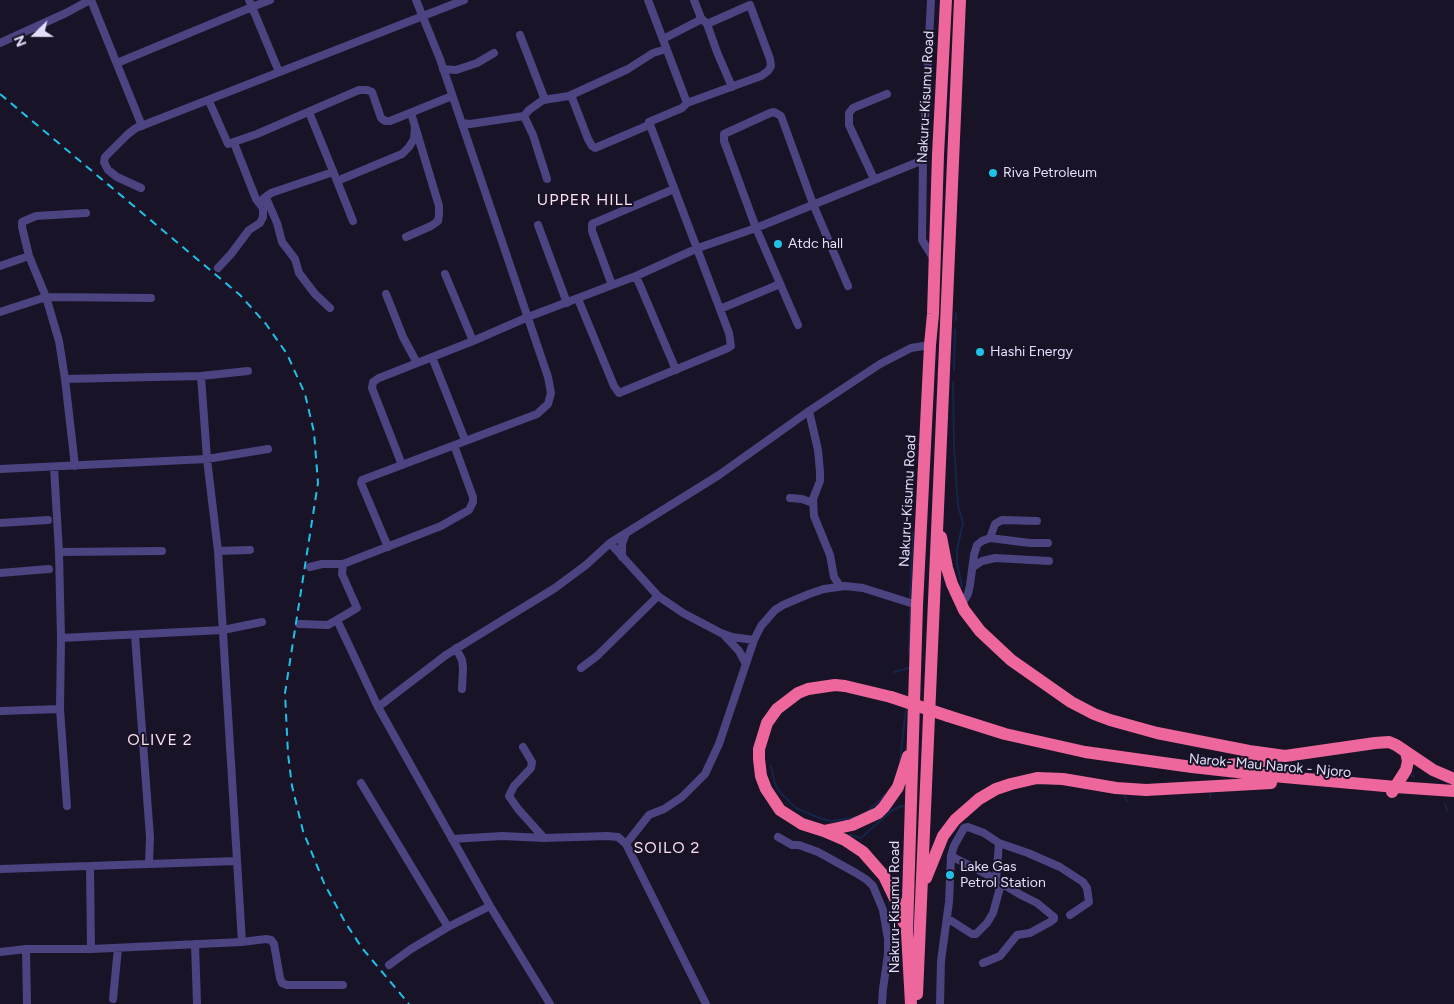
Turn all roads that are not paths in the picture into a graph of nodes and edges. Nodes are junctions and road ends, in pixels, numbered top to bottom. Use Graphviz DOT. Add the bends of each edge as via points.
graph roads {
  1 [pos="90,0"];
  2 [pos="270,0"];
  3 [pos="416,0"];
  4 [pos="464,0"];
  5 [pos="648,0"];
  6 [pos="694,0"];
  7 [pos="931,0"];
  8 [pos="946,0"];
  9 [pos="960,0"];
  10 [pos="749,2"];
  11 [pos="250,3"];
  12 [pos="423,17"];
  13 [pos="705,22"];
  14 [pos="929,31"];
  15 [pos="945,34"];
  16 [pos="520,35"];
  17 [pos="663,39"];
  18 [pos="0,43"];
  19 [pos="666,49"];
  20 [pos="494,53"];
  21 [pos="117,63"];
  22 [pos="443,69"];
  23 [pos="279,72"];
  24 [pos="732,87"];
  25 [pos="887,94"];
  26 [pos="571,95"];
  27 [pos="452,96"];
  28 [pos="545,100"];
  29 [pos="209,101"];
  30 [pos="687,103"];
  31 [pos="309,112"];
  32 [pos="411,113"];
  33 [pos="524,116"];
  34 [pos="462,123"];
  35 [pos="649,125"];
  36 [pos="142,126"];
  37 [pos="415,127"];
  38 [pos="234,142"];
  39 [pos="922,160"];
  40 [pos="333,172"];
  41 [pos="547,179"];
  42 [pos="874,179"];
  43 [pos="337,181"];
  44 [pos="141,188"];
  45 [pos="674,189"];
  46 [pos="267,196"];
  47 [pos="260,204"];
  48 [pos="813,204"];
  49 [pos="86,213"];
  50 [pos="353,220"];
  51 [pos="538,226"];
  52 [pos="756,228"];
  53 [pos="406,237"];
  54 [pos="698,248"];
  55 [pos="29,256"];
  56 [pos="934,259"];
  57 [pos="0,266"];
  58 [pos="218,268"];
  59 [pos="445,274"];
  60 [pos="636,276"];
  61 [pos="780,284"];
  62 [pos="612,285"];
  63 [pos="848,286"];
  64 [pos="386,294"];
  65 [pos="46,297"];
  66 [pos="151,298"];
  67 [pos="578,299"];
  68 [pos="567,303"];
  69 [pos="330,308"];
  70 [pos="720,309"];
  71 [pos="0,312"];
  72 [pos="528,317"];
  73 [pos="798,325"];
  74 [pos="473,341"];
  75 [pos="930,345"];
  76 [pos="432,357"];
  77 [pos="417,363"];
  78 [pos="676,370"];
  79 [pos="248,371"];
  80 [pos="201,376"];
  81 [pos="65,379"];
  82 [pos="809,411"];
  83 [pos="465,440"];
  84 [pos="454,445"];
  85 [pos="268,449"];
  86 [pos="207,459"];
  87 [pos="402,465"];
  88 [pos="75,466"];
  89 [pos="54,467"];
  90 [pos="0,469"];
  91 [pos="790,498"];
  92 [pos="813,503"];
  93 [pos="938,509"];
  94 [pos="48,520"];
  95 [pos="1037,521"];
  96 [pos="0,523"];
  97 [pos="626,533"];
  98 [pos="990,538"];
  99 [pos="610,543"];
  100 [pos="1030,543"];
  101 [pos="1048,543"];
  102 [pos="388,547"];
  103 [pos="250,550"];
  104 [pos="162,551"];
  105 [pos="218,551"];
  106 [pos="59,552"];
  107 [pos="622,557"];
  108 [pos="1029,560"];
  109 [pos="1049,561"];
  110 [pos="343,564"];
  111 [pos="310,567"];
  112 [pos="972,567"];
  113 [pos="49,569"];
  114 [pos="0,573"];
  115 [pos="840,586"];
  116 [pos="658,596"];
  117 [pos="962,604"];
  118 [pos="918,605"];
  119 [pos="337,620"];
  120 [pos="262,622"];
  121 [pos="299,624"];
  122 [pos="223,630"];
  123 [pos="721,633"];
  124 [pos="135,636"];
  125 [pos="61,638"];
  126 [pos="754,640"];
  127 [pos="456,648"];
  128 [pos="746,664"];
  129 [pos="581,668"];
  130 [pos="462,689"];
  131 [pos="378,707"];
  132 [pos="60,710"];
  133 [pos="0,711"];
  134 [pos="913,742"];
  135 [pos="523,748"];
  136 [pos="1085,752"];
  137 [pos="1406,752"];
  138 [pos="1285,756"];
  139 [pos="1192,767"];
  140 [pos="1454,779"];
  141 [pos="361,783"];
  142 [pos="1271,783"];
  143 [pos="1394,790"];
  144 [pos="1454,791"];
  145 [pos="1454,798"];
  146 [pos="67,806"];
  147 [pos="824,831"];
  148 [pos="778,837"];
  149 [pos="544,838"];
  150 [pos="452,839"];
  151 [pos="999,843"];
  152 [pos="626,844"];
  153 [pos="952,856"];
  154 [pos="236,861"];
  155 [pos="149,863"];
  156 [pos="90,866"];
  157 [pos="0,869"];
  158 [pos="999,882"];
  159 [pos="921,891"];
  160 [pos="490,906"];
  161 [pos="1070,915"];
  162 [pos="947,918"];
  163 [pos="448,927"];
  164 [pos="906,932"];
  165 [pos="242,942"];
  166 [pos="195,944"];
  167 [pos="118,948"];
  168 [pos="26,949"];
  169 [pos="91,949"];
  170 [pos="0,952"];
  171 [pos="984,963"];
  172 [pos="389,965"];
  173 [pos="343,985"];
  174 [pos="113,999"];
  175 [pos="27,1004"];
  176 [pos="197,1004"];
  177 [pos="550,1004"];
  178 [pos="706,1004"];
  179 [pos="882,1004"];
  180 [pos="911,1004"];
  181 [pos="916,1004"];
  182 [pos="940,1004"];
  1 -- 18 [label="street"];
  1 -- 21 [label="street"];
  2 -- 11 [label="street"];
  3 -- 12 [label="street"];
  4 -- 12 [label="street"];
  5 -- 17 [label="street"];
  6 -- 13 [label="street"];
  7 -- 14 [label="street"];
  8 -- 15 [label="highway, Nakuru-Kisumu Road"];
  9 -- 93 [label="highway, Nakuru-Kisumu Road"];
  10 -- 13 [label="street"];
  10 -- 24 [label="street" via="771,66 761,76"];
  11 -- 21 [label="street"];
  11 -- 23 [label="street"];
  12 -- 22 [label="street"];
  12 -- 23 [label="street"];
  13 -- 17 [label="street"];
  13 -- 24 [label="street"];
  14 -- 15 [label="street"];
  14 -- 39 [label="street"];
  15 -- 56 [label="highway, Nakuru-Kisumu Road"];
  16 -- 28 [label="street"];
  17 -- 19 [label="street"];
  19 -- 26 [label="street"];
  19 -- 30 [label="street"];
  20 -- 22 [label="street" via="456,70"];
  21 -- 36 [label="street"];
  22 -- 27 [label="street"];
  23 -- 29 [label="street"];
  24 -- 30 [label="street"];
  25 -- 42 [label="street" via="852,108 849,113 849,125"];
  26 -- 28 [label="street"];
  26 -- 35 [label="street" via="588,139 595,148"];
  27 -- 32 [label="street"];
  27 -- 34 [label="street"];
  28 -- 33 [label="street"];
  29 -- 36 [label="street"];
  29 -- 38 [label="street" via="227,143"];
  30 -- 35 [label="street" via="651,120"];
  31 -- 32 [label="street" via="364,90 372,92 383,120 390,121"];
  31 -- 38 [label="street"];
  31 -- 40 [label="street"];
  32 -- 37 [label="street"];
  33 -- 34 [label="street"];
  33 -- 41 [label="street"];
  34 -- 72 [label="street"];
  35 -- 45 [label="street"];
  36 -- 44 [label="street" via="128,134 104,162 117,177"];
  37 -- 43 [label="street" via="414,139 402,154"];
  37 -- 53 [label="street" via="439,215 432,226"];
  38 -- 47 [label="street"];
  39 -- 42 [label="street"];
  39 -- 56 [label="street" via="922,240"];
  40 -- 43 [label="street"];
  40 -- 46 [label="street"];
  42 -- 48 [label="street"];
  43 -- 50 [label="street"];
  45 -- 54 [label="street"];
  45 -- 62 [label="street" via="592,224"];
  46 -- 47 [label="street"];
  46 -- 69 [label="street" via="282,242 315,294"];
  47 -- 58 [label="street" via="264,211 260,223 249,230"];
  48 -- 52 [label="street"];
  48 -- 52 [label="street" via="781,116 774,112 729,130 723,136"];
  48 -- 63 [label="street"];
  49 -- 55 [label="street" via="36,216 22,222"];
  51 -- 68 [label="street"];
  52 -- 54 [label="street"];
  52 -- 61 [label="street"];
  54 -- 60 [label="street"];
  54 -- 70 [label="street"];
  55 -- 57 [label="street"];
  55 -- 65 [label="street"];
  56 -- 75 [label="highway, Nakuru-Kisumu Road"];
  59 -- 74 [label="street"];
  60 -- 62 [label="street"];
  60 -- 78 [label="street"];
  61 -- 70 [label="street"];
  61 -- 73 [label="street"];
  62 -- 67 [label="street"];
  64 -- 77 [label="street"];
  65 -- 66 [label="street"];
  65 -- 71 [label="street"];
  65 -- 81 [label="street" via="59,341"];
  67 -- 68 [label="street"];
  67 -- 78 [label="street" via="618,392"];
  68 -- 72 [label="street"];
  70 -- 78 [label="street" via="731,346"];
  72 -- 74 [label="street"];
  72 -- 83 [label="street" via="548,377 551,393 548,404 536,414"];
  74 -- 76 [label="street"];
  75 -- 82 [label="street" via="899,353"];
  75 -- 118 [label="highway, Nakuru-Kisumu Road"];
  76 -- 77 [label="street"];
  76 -- 83 [label="street"];
  77 -- 87 [label="street" via="380,378 372,388"];
  79 -- 80 [label="street"];
  80 -- 81 [label="street"];
  80 -- 86 [label="street"];
  81 -- 88 [label="street"];
  82 -- 92 [label="street" via="820,472"];
  82 -- 97 [label="street"];
  83 -- 84 [label="street"];
  84 -- 87 [label="street"];
  84 -- 102 [label="street" via="473,497 469,510 441,526"];
  85 -- 86 [label="street"];
  86 -- 88 [label="street"];
  86 -- 105 [label="street"];
  87 -- 102 [label="street" via="361,481"];
  88 -- 89 [label="street"];
  89 -- 90 [label="street"];
  89 -- 106 [label="street"];
  91 -- 92 [label="street"];
  92 -- 115 [label="street" via="814,516"];
  93 -- 117 [label="highway" via="947,568"];
  93 -- 159 [label="highway, Nakuru-Kisumu Road"];
  94 -- 96 [label="street"];
  95 -- 98 [label="street" via="1002,520 995,524"];
  97 -- 99 [label="street"];
  97 -- 107 [label="street"];
  98 -- 100 [label="street"];
  98 -- 112 [label="street" via="977,545"];
  99 -- 107 [label="street"];
  99 -- 127 [label="street" via="555,588"];
  100 -- 101 [label="street"];
  100 -- 108 [label="street"];
  102 -- 110 [label="street"];
  103 -- 105 [label="street"];
  104 -- 106 [label="street"];
  105 -- 122 [label="street"];
  106 -- 125 [label="street"];
  107 -- 116 [label="street"];
  108 -- 109 [label="street"];
  108 -- 112 [label="street" via="995,558"];
  110 -- 111 [label="street"];
  110 -- 119 [label="street" via="342,574 356,608"];
  112 -- 117 [label="street" via="968,594"];
  113 -- 114 [label="street"];
  115 -- 118 [label="street" via="863,588"];
  115 -- 126 [label="street" via="784,605 769,616"];
  116 -- 123 [label="street"];
  116 -- 129 [label="street"];
  117 -- 138 [label="highway" via="980,631 1000,651 1071,702 1094,714 1157,733"];
  118 -- 134 [label="highway, Nakuru-Kisumu Road"];
  119 -- 121 [label="street" via="325,625"];
  119 -- 131 [label="street"];
  120 -- 122 [label="street"];
  122 -- 124 [label="street"];
  122 -- 154 [label="street"];
  123 -- 126 [label="street"];
  123 -- 128 [label="street" via="739,651"];
  124 -- 125 [label="street"];
  124 -- 155 [label="street" via="150,836"];
  125 -- 132 [label="street"];
  126 -- 128 [label="street"];
  127 -- 130 [label="street" via="462,660"];
  127 -- 131 [label="street"];
  128 -- 152 [label="street" via="719,744 704,774 682,797 649,815"];
  131 -- 150 [label="street"];
  132 -- 133 [label="street"];
  132 -- 146 [label="street"];
  134 -- 147 [label="highway" via="901,781 878,813 840,829"];
  134 -- 164 [label="highway, Nakuru-Kisumu Road"];
  135 -- 149 [label="street" via="532,762 531,768 509,796"];
  136 -- 139 [label="highway, Narok- Mau Narok - Njoro"];
  136 -- 142 [label="highway, Narok- Mau Narok - Njoro" via="1165,771"];
  136 -- 147 [label="highway, Narok- Mau Narok - Njoro, bridge" via="1005,734 891,697 845,686 817,687 798,693 777,709 767,723 759,760 763,782 780,810 802,824"];
  137 -- 138 [label="highway" via="1383,742"];
  137 -- 140 [label="highway"];
  137 -- 143 [label="highway" via="1406,770"];
  138 -- 139 [label="highway" via="1251,763"];
  139 -- 143 [label="highway, Narok- Mau Narok - Njoro"];
  141 -- 163 [label="street"];
  142 -- 143 [label="highway, Narok- Mau Narok - Njoro"];
  142 -- 159 [label="highway" via="1146,790 1046,778 1002,786 966,809 948,828 936,849"];
  143 -- 144 [label="highway, Narok- Mau Narok - Njoro"];
  143 -- 145 [label="highway, Narok- Mau Narok - Njoro"];
  147 -- 164 [label="highway, Narok- Mau Narok - Njoro" via="845,840 878,868 889,885"];
  148 -- 179 [label="street" via="818,852 873,886 883,910 888,939"];
  149 -- 150 [label="street"];
  149 -- 152 [label="street" via="607,836 618,837"];
  150 -- 160 [label="street"];
  151 -- 153 [label="street" via="967,827 960,833"];
  151 -- 158 [label="street"];
  151 -- 161 [label="street" via="1060,866 1083,882 1088,902"];
  152 -- 178 [label="street"];
  153 -- 158 [label="street"];
  153 -- 162 [label="street"];
  154 -- 155 [label="street"];
  154 -- 165 [label="street"];
  155 -- 156 [label="street"];
  156 -- 157 [label="street"];
  156 -- 169 [label="street"];
  158 -- 162 [label="street" via="994,913 976,934"];
  158 -- 171 [label="street" via="1038,903 1054,919 1030,933 1017,936 1000,956"];
  159 -- 181 [label="highway, Nakuru-Kisumu Road"];
  160 -- 163 [label="street"];
  160 -- 177 [label="street"];
  162 -- 182 [label="street"];
  163 -- 172 [label="street"];
  164 -- 180 [label="highway, Nakuru-Kisumu Road"];
  165 -- 166 [label="street"];
  165 -- 173 [label="street" via="271,940 282,983"];
  166 -- 167 [label="street"];
  166 -- 176 [label="street"];
  167 -- 169 [label="street"];
  167 -- 174 [label="street"];
  168 -- 169 [label="street"];
  168 -- 170 [label="street"];
  168 -- 175 [label="street"];
}
